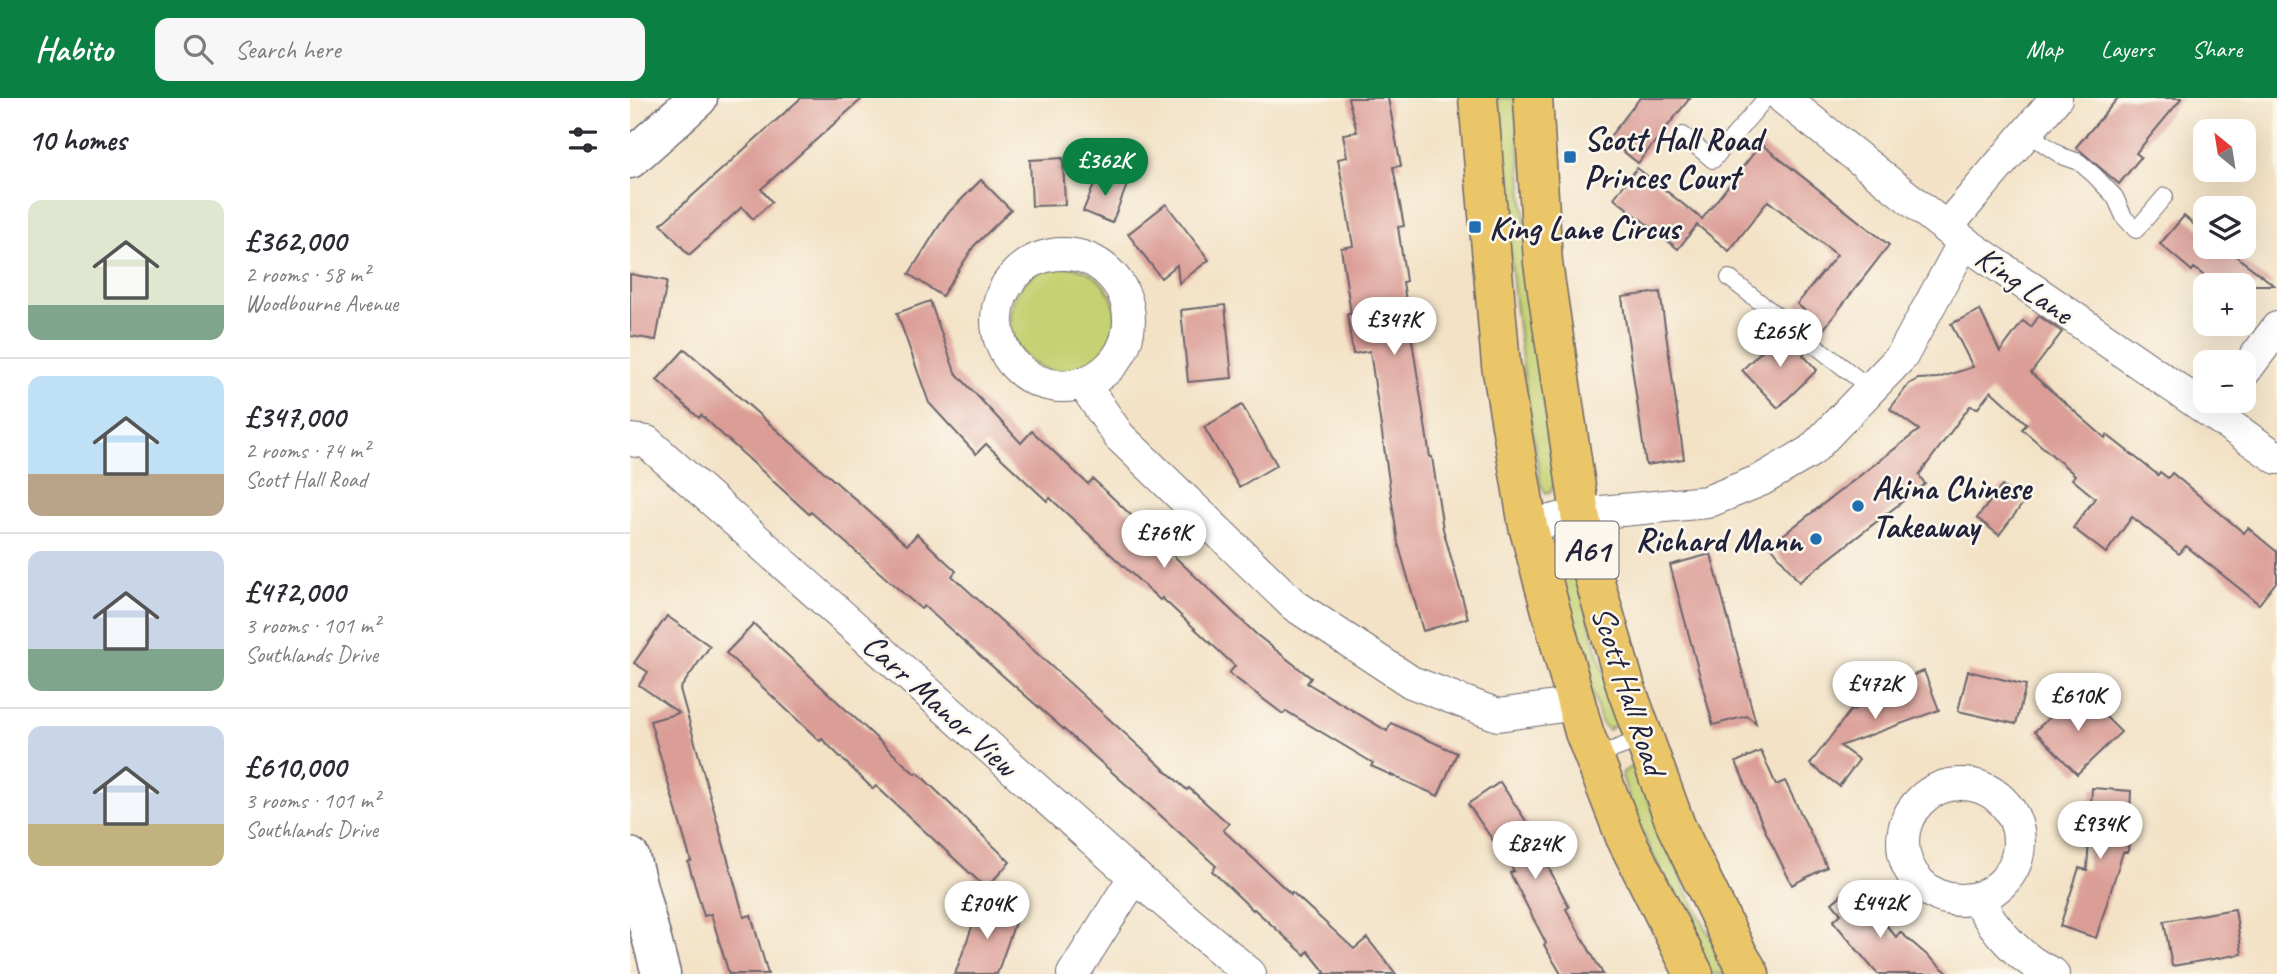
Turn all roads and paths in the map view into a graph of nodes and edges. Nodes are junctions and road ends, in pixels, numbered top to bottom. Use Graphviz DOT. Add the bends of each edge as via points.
graph roads {
  1 [pos="698,98"];
  2 [pos="1478,98"];
  3 [pos="1533,98"];
  4 [pos="1766,98"];
  5 [pos="1783,98"];
  6 [pos="2056,98"];
  7 [pos="2027,133"];
  8 [pos="1683,135"];
  9 [pos="630,159"];
  10 [pos="2165,196"];
  11 [pos="1955,235"];
  12 [pos="1729,278"];
  13 [pos="2277,328"];
  14 [pos="2256,356"];
  15 [pos="1083,383"];
  16 [pos="1871,389"];
  17 [pos="2193,391"];
  18 [pos="2224,413"];
  19 [pos="630,440"];
  20 [pos="2277,458"];
  21 [pos="1580,514"];
  22 [pos="1528,526"];
  23 [pos="1577,704"];
  24 [pos="1644,738"];
  25 [pos="1594,757"];
  26 [pos="630,857"];
  27 [pos="1135,876"];
  28 [pos="1977,899"];
  29 [pos="662,974"];
  30 [pos="1073,974"];
  31 [pos="1250,974"];
  32 [pos="1694,974"];
  33 [pos="1750,974"];
  34 [pos="2053,974"];
  1 -- 9 [label="street"];
  2 -- 22 [label="highway, Scott Hall Road / A61" via="1501,365"];
  3 -- 21 [label="highway, Scott Hall Road / A61" via="1543,263"];
  4 -- 8 [label="lane" via="1713,160"];
  5 -- 11 [label="street, King Lane"];
  6 -- 7 [label="street"];
  7 -- 10 [label="lane" via="2094,175 2136,230"];
  7 -- 11 [label="street"];
  11 -- 16 [label="street" via="1902,356"];
  11 -- 17 [label="street, King Lane"];
  12 -- 16 [label="lane"];
  13 -- 14 [label="street"];
  15 -- 15 [label="street" via="1058,386 1029,378 1005,354 996,326 1000,295 1022,266 1059,252 1090,257 1119,281 1130,311 1126,343 1113,364"];
  15 -- 23 [label="street" via="1119,436 1294,606 1411,682 1498,715"];
  16 -- 21 [label="street" via="1811,451 1761,480 1707,502"];
  18 -- 20 [label="street, King Lane"];
  19 -- 27 [label="street, Carr Manor View" via="646,442"];
  21 -- 22 [label="street"];
  21 -- 24 [label="highway, Scott Hall Road / A61" via="1591,568"];
  22 -- 23 [label="highway, Scott Hall Road / A61"];
  23 -- 25 [label="highway, Scott Hall Road / A61"];
  24 -- 25 [label="lane"];
  24 -- 33 [label="highway, Scott Hall Road / A61" via="1676,826"];
  25 -- 32 [label="highway, Scott Hall Road / A61" via="1625,837"];
  26 -- 29 [label="street"];
  27 -- 30 [label="street"];
  27 -- 31 [label="street, Carr Manor View"];
  28 -- 34 [label="street" via="2012,948"];
}
